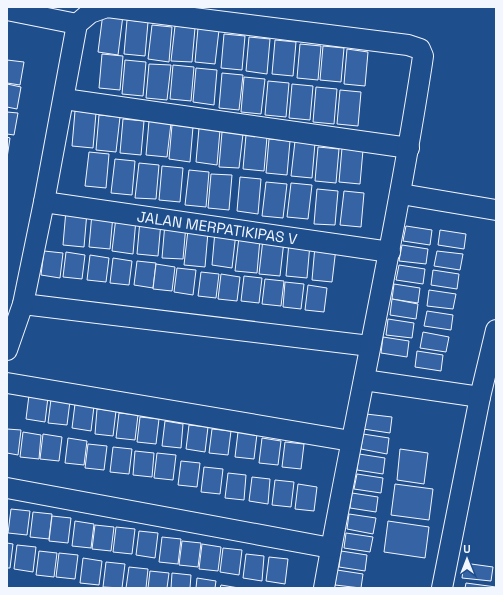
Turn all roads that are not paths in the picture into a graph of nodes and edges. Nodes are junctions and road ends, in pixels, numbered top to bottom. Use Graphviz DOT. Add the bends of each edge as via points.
graph roads {
  1 [pos="7,10"];
  2 [pos="78,24"];
  3 [pos="64,99"];
  4 [pos="409,148"];
  5 [pos="401,194"];
  6 [pos="44,202"];
  7 [pos="496,210"];
  8 [pos="390,252"];
  9 [pos="23,304"];
  10 [pos="12,320"];
  11 [pos="496,330"];
  12 [pos="370,346"];
  13 [pos="7,350"];
  14 [pos="364,380"];
  15 [pos="7,383"];
  16 [pos="480,397"];
  17 [pos="351,441"];
  18 [pos="7,488"];
  19 [pos="331,548"];
  20 [pos="324,588"];
  21 [pos="442,588"];
  1 -- 2 [label="street"];
  2 -- 3 [label="street"];
  2 -- 4 [label="street" via="90,13 107,7 408,45 420,50 423,56"];
  3 -- 4 [label="street"];
  3 -- 6 [label="street"];
  4 -- 5 [label="street"];
  5 -- 7 [label="street"];
  5 -- 8 [label="street"];
  6 -- 8 [label="street, JALAN MERPATIKIPAS V"];
  6 -- 9 [label="street"];
  8 -- 12 [label="street"];
  9 -- 10 [label="street"];
  9 -- 12 [label="street"];
  10 -- 13 [label="street"];
  11 -- 16 [label="street"];
  12 -- 14 [label="street"];
  14 -- 16 [label="street"];
  14 -- 17 [label="street"];
  15 -- 17 [label="street"];
  16 -- 21 [label="street"];
  17 -- 19 [label="street"];
  18 -- 19 [label="street"];
  19 -- 20 [label="street"];
}
